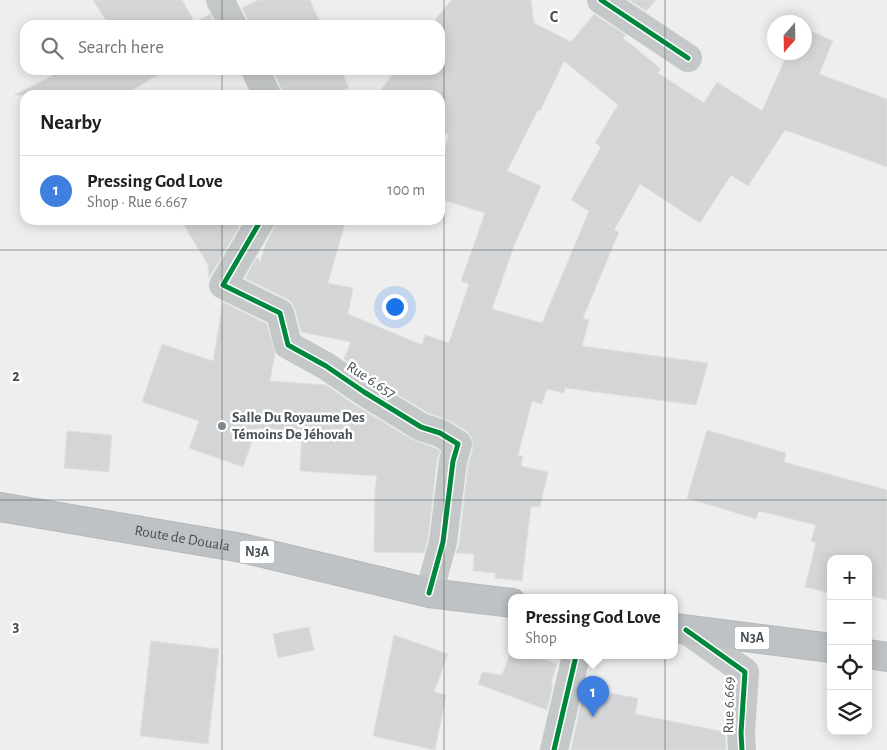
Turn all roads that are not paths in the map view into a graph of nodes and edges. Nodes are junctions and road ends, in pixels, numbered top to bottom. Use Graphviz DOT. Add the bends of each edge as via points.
graph roads {
  1 [pos="220,0"];
  2 [pos="601,0"];
  3 [pos="230,20"];
  4 [pos="688,58"];
  5 [pos="257,75"];
  6 [pos="265,90"];
  7 [pos="258,225"];
  8 [pos="0,507"];
  9 [pos="429,593"];
  10 [pos="508,603"];
  11 [pos="680,629"];
  12 [pos="827,647"];
  13 [pos="872,655"];
  14 [pos="887,657"];
  15 [pos="575,659"];
  16 [pos="739,744"];
  17 [pos="554,750"];
  1 -- 3 [label="street"];
  2 -- 4 [label="street"];
  5 -- 6 [label="street"];
  7 -- 9 [label="street, Rue 6.657" via="224,285 280,313 288,345 421,427 458,444 443,542"];
  8 -- 9 [label="highway, Route de Douala / N3A" via="242,548"];
  9 -- 10 [label="highway, Route de Douala / N3A"];
  11 -- 12 [label="highway, N3A"];
  11 -- 16 [label="street, Rue 6.669" via="745,672"];
  13 -- 14 [label="highway"];
  15 -- 17 [label="street"];
}
